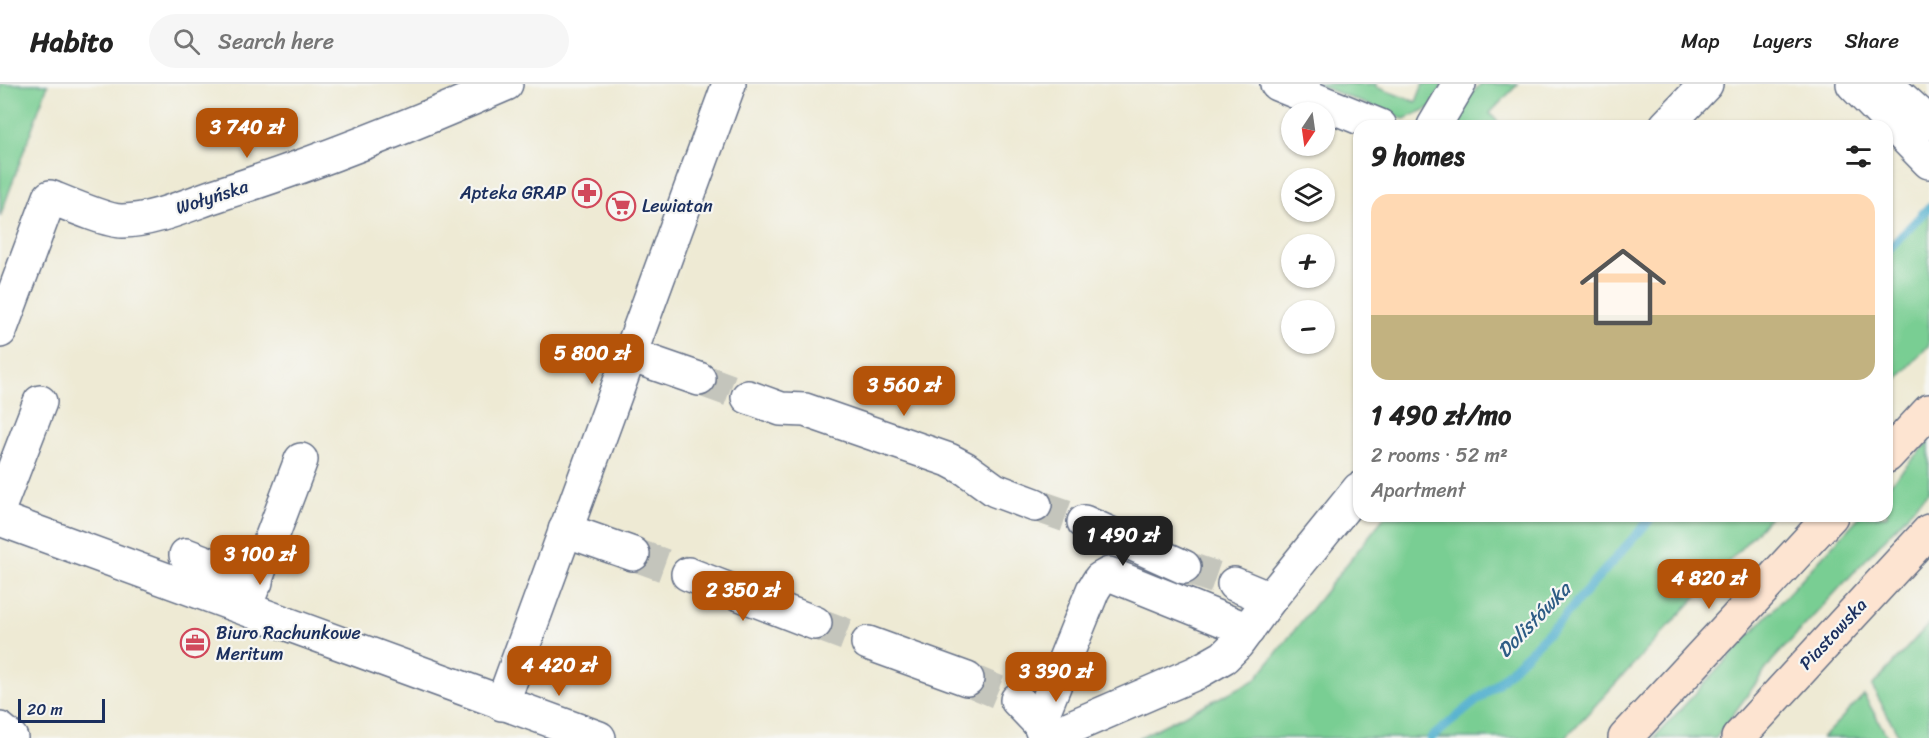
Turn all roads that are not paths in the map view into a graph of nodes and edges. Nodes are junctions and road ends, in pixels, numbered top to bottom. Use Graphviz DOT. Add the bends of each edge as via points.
graph roads {
  1 [pos="506,84"];
  2 [pos="729,84"];
  3 [pos="1277,84"];
  4 [pos="1459,84"];
  5 [pos="1706,84"];
  6 [pos="1853,84"];
  7 [pos="1886,84"];
  8 [pos="1365,120"];
  9 [pos="1438,120"];
  10 [pos="1672,120"];
  11 [pos="1888,120"];
  12 [pos="1929,123"];
  13 [pos="1893,125"];
  14 [pos="1927,160"];
  15 [pos="0,331"];
  16 [pos="630,355"];
  17 [pos="699,379"];
  18 [pos="748,397"];
  19 [pos="1929,411"];
  20 [pos="40,423"];
  21 [pos="1893,450"];
  22 [pos="301,460"];
  23 [pos="1353,496"];
  24 [pos="0,505"];
  25 [pos="1035,505"];
  26 [pos="0,519"];
  27 [pos="1084,522"];
  28 [pos="1825,522"];
  29 [pos="565,530"];
  30 [pos="1929,531"];
  31 [pos="633,554"];
  32 [pos="186,555"];
  33 [pos="1184,567"];
  34 [pos="688,574"];
  35 [pos="1234,584"];
  36 [pos="250,595"];
  37 [pos="1270,599"];
  38 [pos="815,623"];
  39 [pos="1248,630"];
  40 [pos="868,643"];
  41 [pos="967,679"];
  42 [pos="1017,700"];
  43 [pos="501,704"];
  44 [pos="0,729"];
  45 [pos="1043,733"];
  46 [pos="10,738"];
  47 [pos="599,738"];
  48 [pos="1625,738"];
  49 [pos="1738,738"];
  1 -- 15 [label="street, Wołyńska" via="381,138 150,217 120,222 50,197"];
  2 -- 16 [label="street"];
  3 -- 8 [label="street"];
  4 -- 9 [label="street"];
  5 -- 10 [label="street"];
  6 -- 11 [label="street"];
  7 -- 12 [label="street"];
  13 -- 14 [label="street"];
  16 -- 17 [label="street"];
  16 -- 29 [label="street"];
  18 -- 25 [label="street" via="781,409 805,410 949,460 995,490"];
  19 -- 21 [label="main road"];
  20 -- 24 [label="street"];
  22 -- 36 [label="street"];
  23 -- 37 [label="street"];
  26 -- 36 [label="street"];
  27 -- 33 [label="street"];
  28 -- 48 [label="main road"];
  29 -- 31 [label="street"];
  29 -- 43 [label="street"];
  30 -- 49 [label="main road, Piastowska"];
  32 -- 36 [label="street"];
  34 -- 38 [label="street"];
  35 -- 37 [label="street"];
  36 -- 43 [label="street"];
  37 -- 39 [label="street"];
  39 -- 45 [label="street" via="1224,657 1196,673"];
  39 -- 45 [label="street" via="1109,574 1093,590"];
  40 -- 41 [label="street"];
  42 -- 45 [label="street"];
  43 -- 47 [label="street"];
  44 -- 46 [label="street"];
}
